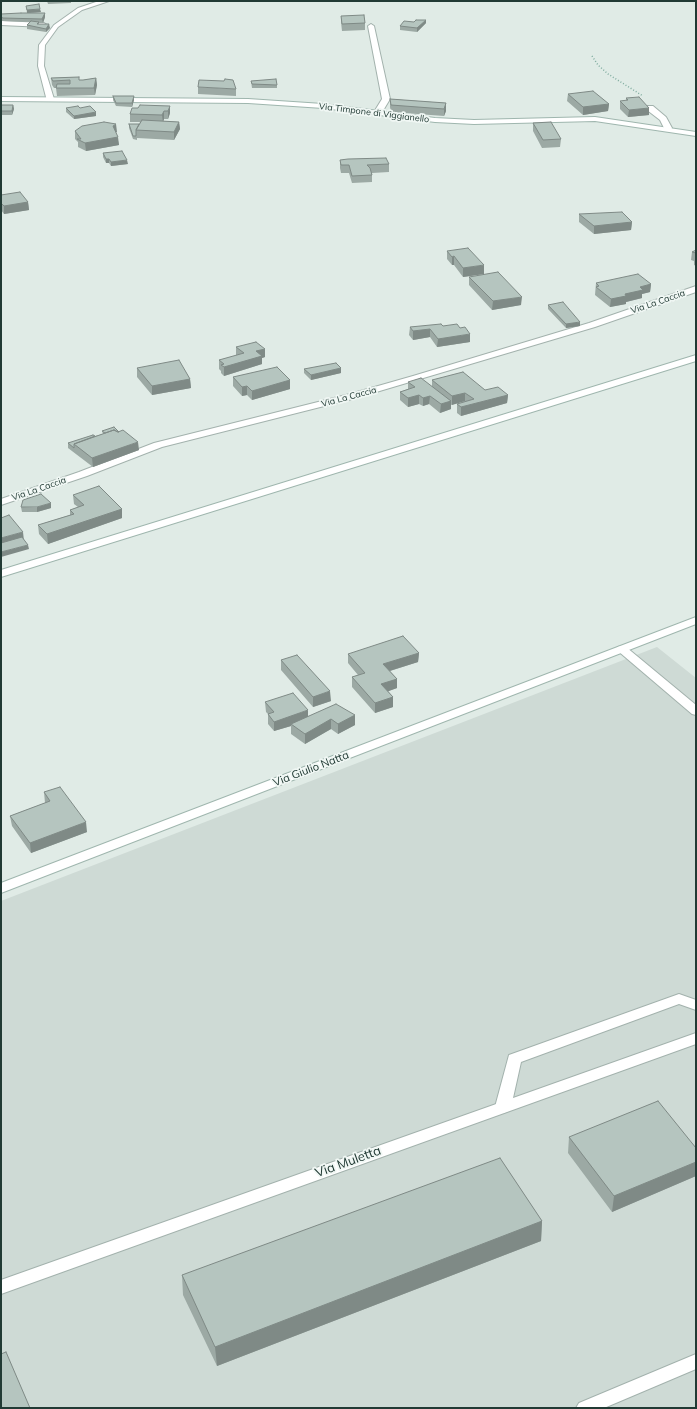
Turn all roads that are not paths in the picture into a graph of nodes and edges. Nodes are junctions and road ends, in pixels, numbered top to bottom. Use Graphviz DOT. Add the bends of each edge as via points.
graph roads {
  1 [pos="106,1"];
  2 [pos="1,23"];
  3 [pos="56,26"];
  4 [pos="371,26"];
  5 [pos="1,99"];
  6 [pos="50,99"];
  7 [pos="650,108"];
  8 [pos="378,112"];
  9 [pos="668,128"];
  10 [pos="696,134"];
  11 [pos="696,289"];
  12 [pos="696,358"];
  13 [pos="1,502"];
  14 [pos="1,574"];
  15 [pos="696,620"];
  16 [pos="622,649"];
  17 [pos="696,710"];
  18 [pos="1,888"];
  19 [pos="696,1005"];
  20 [pos="696,1038"];
  21 [pos="503,1107"];
  22 [pos="1,1287"];
  23 [pos="696,1362"];
  24 [pos="585,1408"];
  1 -- 3 [label="street" via="80,9"];
  2 -- 3 [label="street"];
  3 -- 6 [label="street" via="42,45 41,66"];
  4 -- 8 [label="street" via="386,99"];
  5 -- 6 [label="street, Via Timpone di Viggianello"];
  6 -- 8 [label="street, Via Timpone di Viggianello" via="248,101"];
  7 -- 9 [label="street" via="663,119"];
  8 -- 9 [label="street, Via Timpone di Viggianello" via="435,120 474,122 595,118"];
  9 -- 10 [label="street, Via Timpone di Viggianello"];
  11 -- 13 [label="street, Via La Caccia" via="592,325 416,378 158,445"];
  12 -- 14 [label="street"];
  15 -- 16 [label="street, Via Giulio Natta"];
  16 -- 17 [label="street"];
  16 -- 18 [label="street, Via Giulio Natta"];
  19 -- 21 [label="street" via="679,999 514,1059"];
  20 -- 21 [label="street, Via Muletta"];
  21 -- 22 [label="street, Via Muletta"];
  23 -- 24 [label="street"];
}
